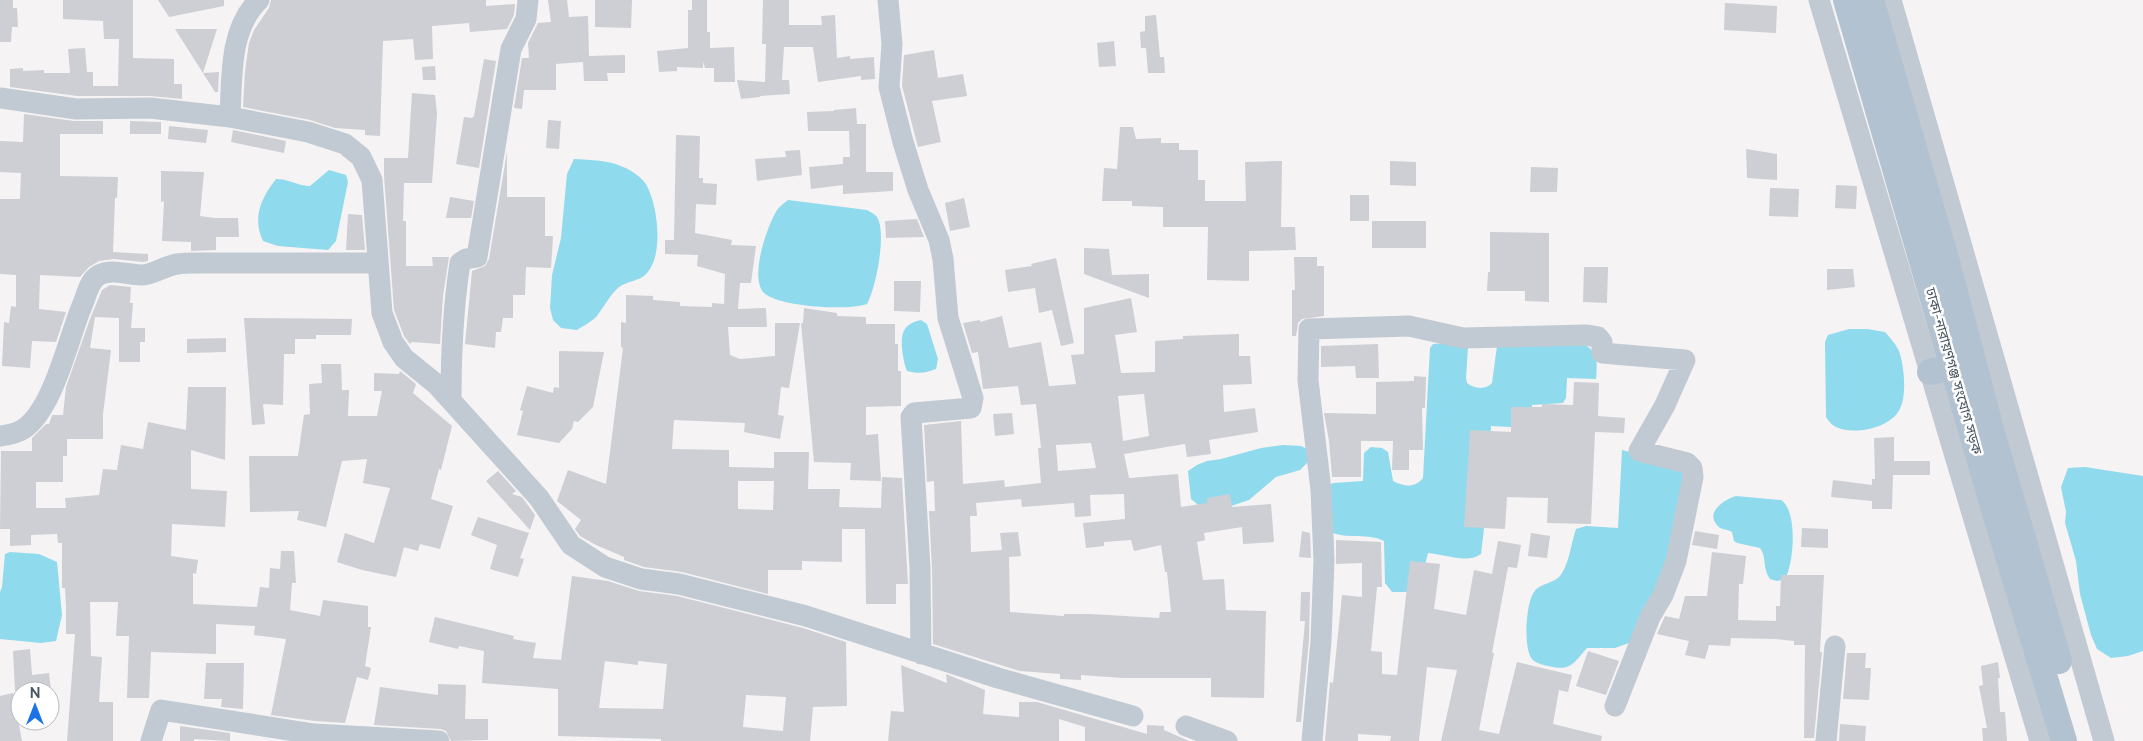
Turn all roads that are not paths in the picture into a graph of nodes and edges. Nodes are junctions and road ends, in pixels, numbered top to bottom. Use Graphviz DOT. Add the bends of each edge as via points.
graph roads {
  1 [pos="259,0"];
  2 [pos="528,0"];
  3 [pos="888,0"];
  4 [pos="1819,0"];
  5 [pos="1846,0"];
  6 [pos="1871,0"];
  7 [pos="1891,0"];
  8 [pos="0,98"];
  9 [pos="230,117"];
  10 [pos="378,263"];
  11 [pos="1962,364"];
  12 [pos="451,400"];
  13 [pos="0,436"];
  14 [pos="1983,436"];
  15 [pos="1835,646"];
  16 [pos="921,654"];
  17 [pos="1615,706"];
  18 [pos="1133,716"];
  19 [pos="1186,726"];
  20 [pos="150,741"];
  21 [pos="439,741"];
  22 [pos="1226,741"];
  23 [pos="1312,741"];
  24 [pos="1826,741"];
  25 [pos="2040,741"];
  26 [pos="2064,741"];
  27 [pos="2082,741"];
  28 [pos="2104,741"];
  1 -- 9 [label="street" via="239,31 234,52"];
  2 -- 12 [label="street" via="526,19 511,50 478,257 460,263"];
  3 -- 16 [label="street" via="892,44 889,87 918,190 939,240 948,318 973,398 971,408 914,413 911,417 920,568"];
  4 -- 11 [label="street"];
  5 -- 11 [label="main road, ঢাকা-নারায়ণগঞ্জ সংযোগ সড়ক"];
  6 -- 11 [label="main road, ঢাকা-নারায়ণগঞ্জ সংযোগ সড়ক"];
  7 -- 11 [label="street"];
  8 -- 9 [label="street" via="76,109 150,108"];
  9 -- 10 [label="street" via="308,132 345,144 361,157 372,180"];
  10 -- 12 [label="street" via="382,313 394,342 404,358"];
  10 -- 13 [label="street" via="196,263 176,264 149,274 110,272 98,275 90,284 77,315 45,404 26,428"];
  11 -- 14 [label="main road, ঢাকা-নারায়ণগঞ্জ সংযোগ সড়ক"];
  11 -- 25 [label="street"];
  11 -- 28 [label="street"];
  12 -- 16 [label="street" via="539,498 571,545 605,567 641,579 679,584 806,616"];
  14 -- 26 [label="main road, ঢাকা-নারায়ণগঞ্জ সংযোগ সড়ক"];
  14 -- 27 [label="main road, ঢাকা-নারায়ণগঞ্জ সংযোগ সড়ক"];
  15 -- 24 [label="street"];
  16 -- 18 [label="street"];
  17 -- 23 [label="street" via="1676,561 1693,477 1692,468 1687,463 1639,451 1685,360 1602,353 1602,342 1598,336 1463,338 1409,326 1309,329 1308,380 1321,490 1324,560"];
  19 -- 22 [label="street"];
  20 -- 21 [label="street" via="161,710 314,734"];
}
